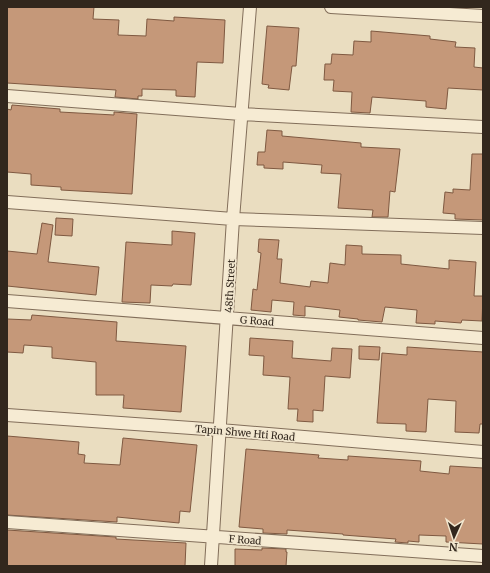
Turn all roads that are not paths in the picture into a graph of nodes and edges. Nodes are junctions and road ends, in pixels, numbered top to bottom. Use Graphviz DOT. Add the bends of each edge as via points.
graph roads {
  1 [pos="250,7"];
  2 [pos="331,7"];
  3 [pos="483,16"];
  4 [pos="7,96"];
  5 [pos="241,114"];
  6 [pos="483,127"];
  7 [pos="7,202"];
  8 [pos="233,219"];
  9 [pos="483,228"];
  10 [pos="7,301"];
  11 [pos="228,318"];
  12 [pos="483,338"];
  13 [pos="7,415"];
  14 [pos="220,430"];
  15 [pos="483,452"];
  16 [pos="7,522"];
  17 [pos="213,537"];
  18 [pos="483,556"];
  19 [pos="211,566"];
  1 -- 5 [label="street, 48th Street"];
  2 -- 3 [label="street"];
  4 -- 5 [label="street"];
  5 -- 6 [label="street"];
  5 -- 8 [label="street, 48th Street"];
  7 -- 8 [label="street"];
  8 -- 9 [label="street"];
  8 -- 11 [label="street, 48th Street"];
  10 -- 11 [label="street, G Road"];
  11 -- 12 [label="street, G Road"];
  11 -- 14 [label="street, 48th Street"];
  13 -- 14 [label="street, Tapin Shwe Hti Road"];
  14 -- 15 [label="street, Tapin Shwe Hti Road"];
  14 -- 17 [label="street, 48th Street"];
  16 -- 17 [label="street, F Road"];
  17 -- 18 [label="street, F Road"];
  17 -- 19 [label="street, 48th Street"];
}
